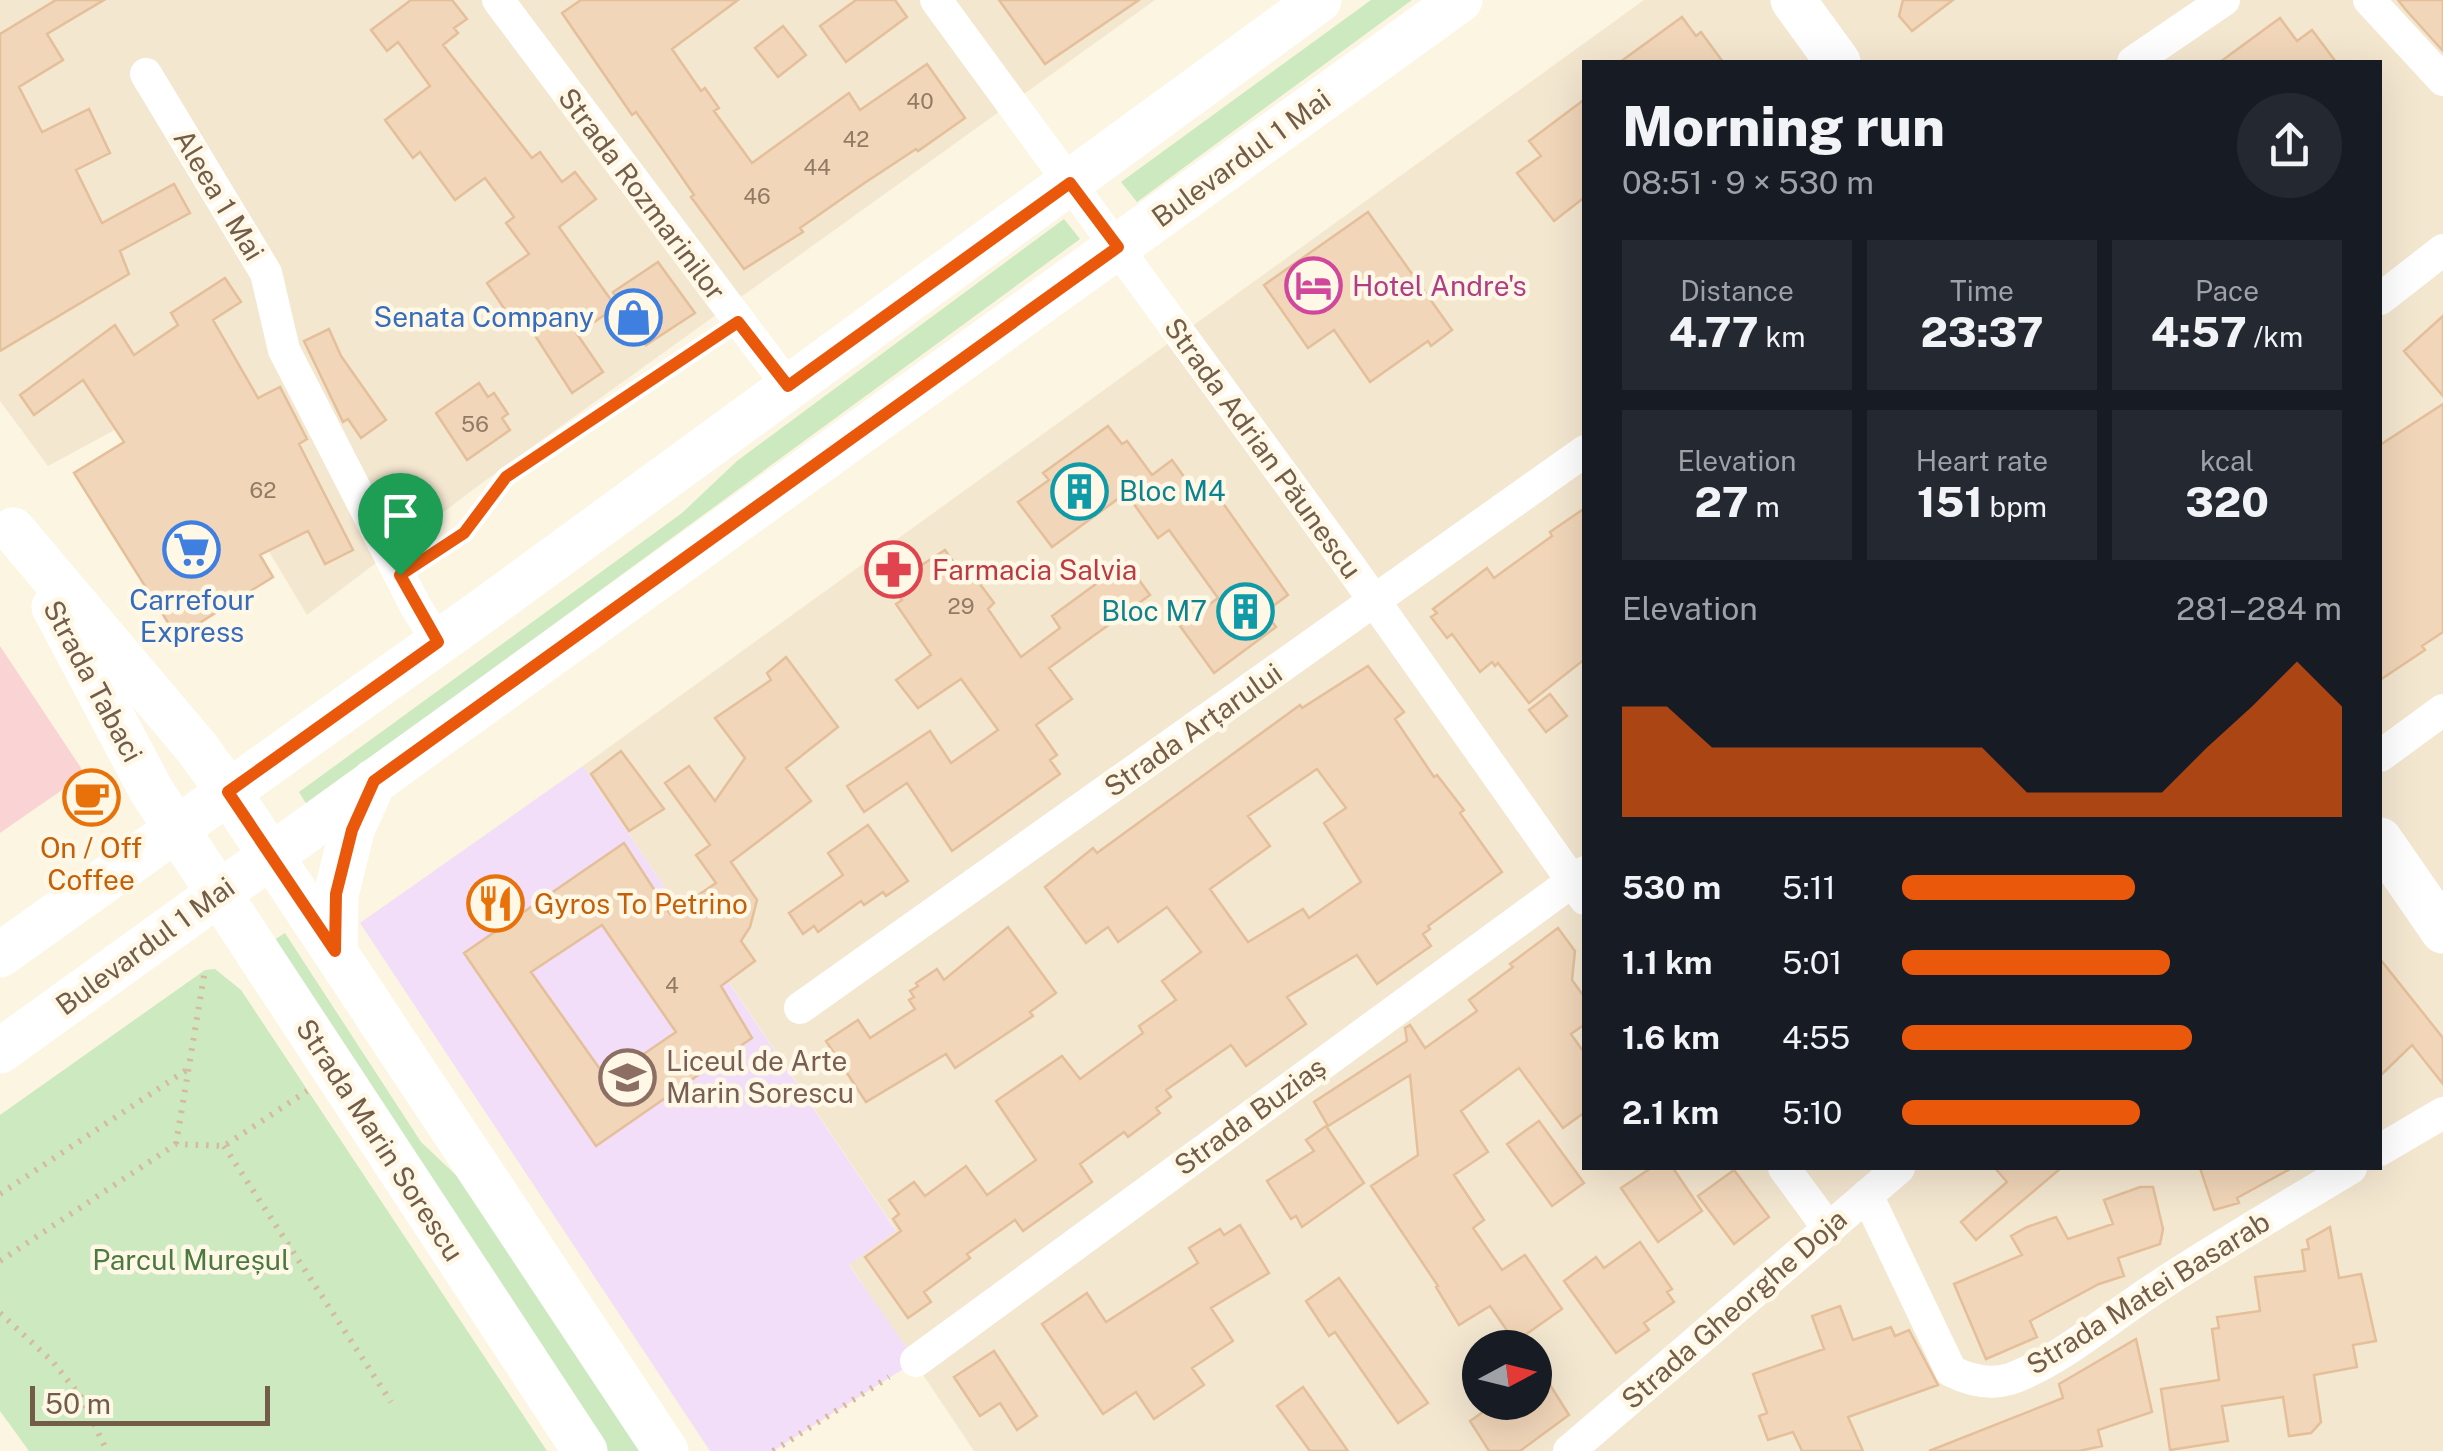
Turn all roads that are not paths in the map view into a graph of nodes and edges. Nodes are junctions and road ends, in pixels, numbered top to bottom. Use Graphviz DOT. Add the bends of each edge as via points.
graph roads {
  1 [pos="498,0"];
  2 [pos="936,0"];
  3 [pos="1318,0"];
  4 [pos="1460,0"];
  5 [pos="1793,0"];
  6 [pos="2224,0"];
  7 [pos="2369,0"];
  8 [pos="1837,60"];
  9 [pos="2136,60"];
  10 [pos="146,74"];
  11 [pos="2443,80"];
  12 [pos="1070,183"];
  13 [pos="1118,247"];
  14 [pos="2443,250"];
  15 [pos="2382,296"];
  16 [pos="738,322"];
  17 [pos="788,386"];
  18 [pos="1582,453"];
  19 [pos="5,521"];
  20 [pos="400,575"];
  21 [pos="1374,601"];
  22 [pos="438,642"];
  23 [pos="2443,710"];
  24 [pos="2382,755"];
  25 [pos="374,781"];
  26 [pos="228,792"];
  27 [pos="176,829"];
  28 [pos="2382,843"];
  29 [pos="273,854"];
  30 [pos="1580,884"];
  31 [pos="219,892"];
  32 [pos="2443,931"];
  33 [pos="335,951"];
  34 [pos="0,955"];
  35 [pos="800,1008"];
  36 [pos="0,1051"];
  37 [pos="2443,1113"];
  38 [pos="2382,1149"];
  39 [pos="1785,1170"];
  40 [pos="1897,1170"];
  41 [pos="2349,1170"];
  42 [pos="1866,1196"];
  43 [pos="1828,1228"];
  44 [pos="916,1360"];
  45 [pos="584,1451"];
  46 [pos="666,1451"];
  47 [pos="1569,1451"];
  1 -- 16 [label="street, Strada Rozmarinilor"];
  2 -- 12 [label="street, Strada Adrian Păunescu"];
  3 -- 12 [label="main road"];
  4 -- 13 [label="main road, Bulevardul 1 Mai"];
  5 -- 8 [label="main road"];
  6 -- 9 [label="street"];
  7 -- 11 [label="street"];
  10 -- 20 [label="street, Aleea 1 Mai" via="266,273 284,350"];
  12 -- 13 [label="street, Strada Adrian Păunescu"];
  12 -- 17 [label="main road"];
  13 -- 21 [label="street, Strada Adrian Păunescu"];
  13 -- 25 [label="main road, Bulevardul 1 Mai"];
  14 -- 15 [label="street"];
  16 -- 17 [label="street, Strada Rozmarinilor"];
  16 -- 20 [label="lane" via="506,477 464,533"];
  17 -- 22 [label="main road"];
  18 -- 21 [label="street, Strada Arțarului"];
  19 -- 26 [label="main road, Strada Tabaci"];
  19 -- 27 [label="main road, Strada Tabaci"];
  20 -- 22 [label="street, Aleea 1 Mai"];
  21 -- 30 [label="street, Strada Adrian Păunescu"];
  21 -- 35 [label="street, Strada Arțarului"];
  22 -- 26 [label="main road"];
  23 -- 24 [label="street"];
  25 -- 29 [label="main road, Bulevardul 1 Mai"];
  25 -- 33 [label="main road" via="352,830 336,894"];
  26 -- 27 [label="main road"];
  26 -- 29 [label="main road, Strada Tabaci"];
  27 -- 31 [label="main road, Strada Marin Sorescu"];
  27 -- 34 [label="main road"];
  28 -- 32 [label="main road"];
  29 -- 31 [label="main road, Bulevardul 1 Mai"];
  29 -- 33 [label="main road"];
  30 -- 44 [label="street, Strada Buziaș"];
  31 -- 36 [label="main road, Bulevardul 1 Mai"];
  31 -- 45 [label="main road, Strada Marin Sorescu"];
  33 -- 46 [label="main road"];
  37 -- 38 [label="street"];
  39 -- 43 [label="street"];
  40 -- 42 [label="street, Strada Gheorghe Doja"];
  41 -- 42 [label="street, Strada Matei Basarab" via="2008,1380 1969,1380 1950,1371"];
  42 -- 43 [label="street, Strada Gheorghe Doja"];
  43 -- 47 [label="street, Strada Gheorghe Doja"];
}
